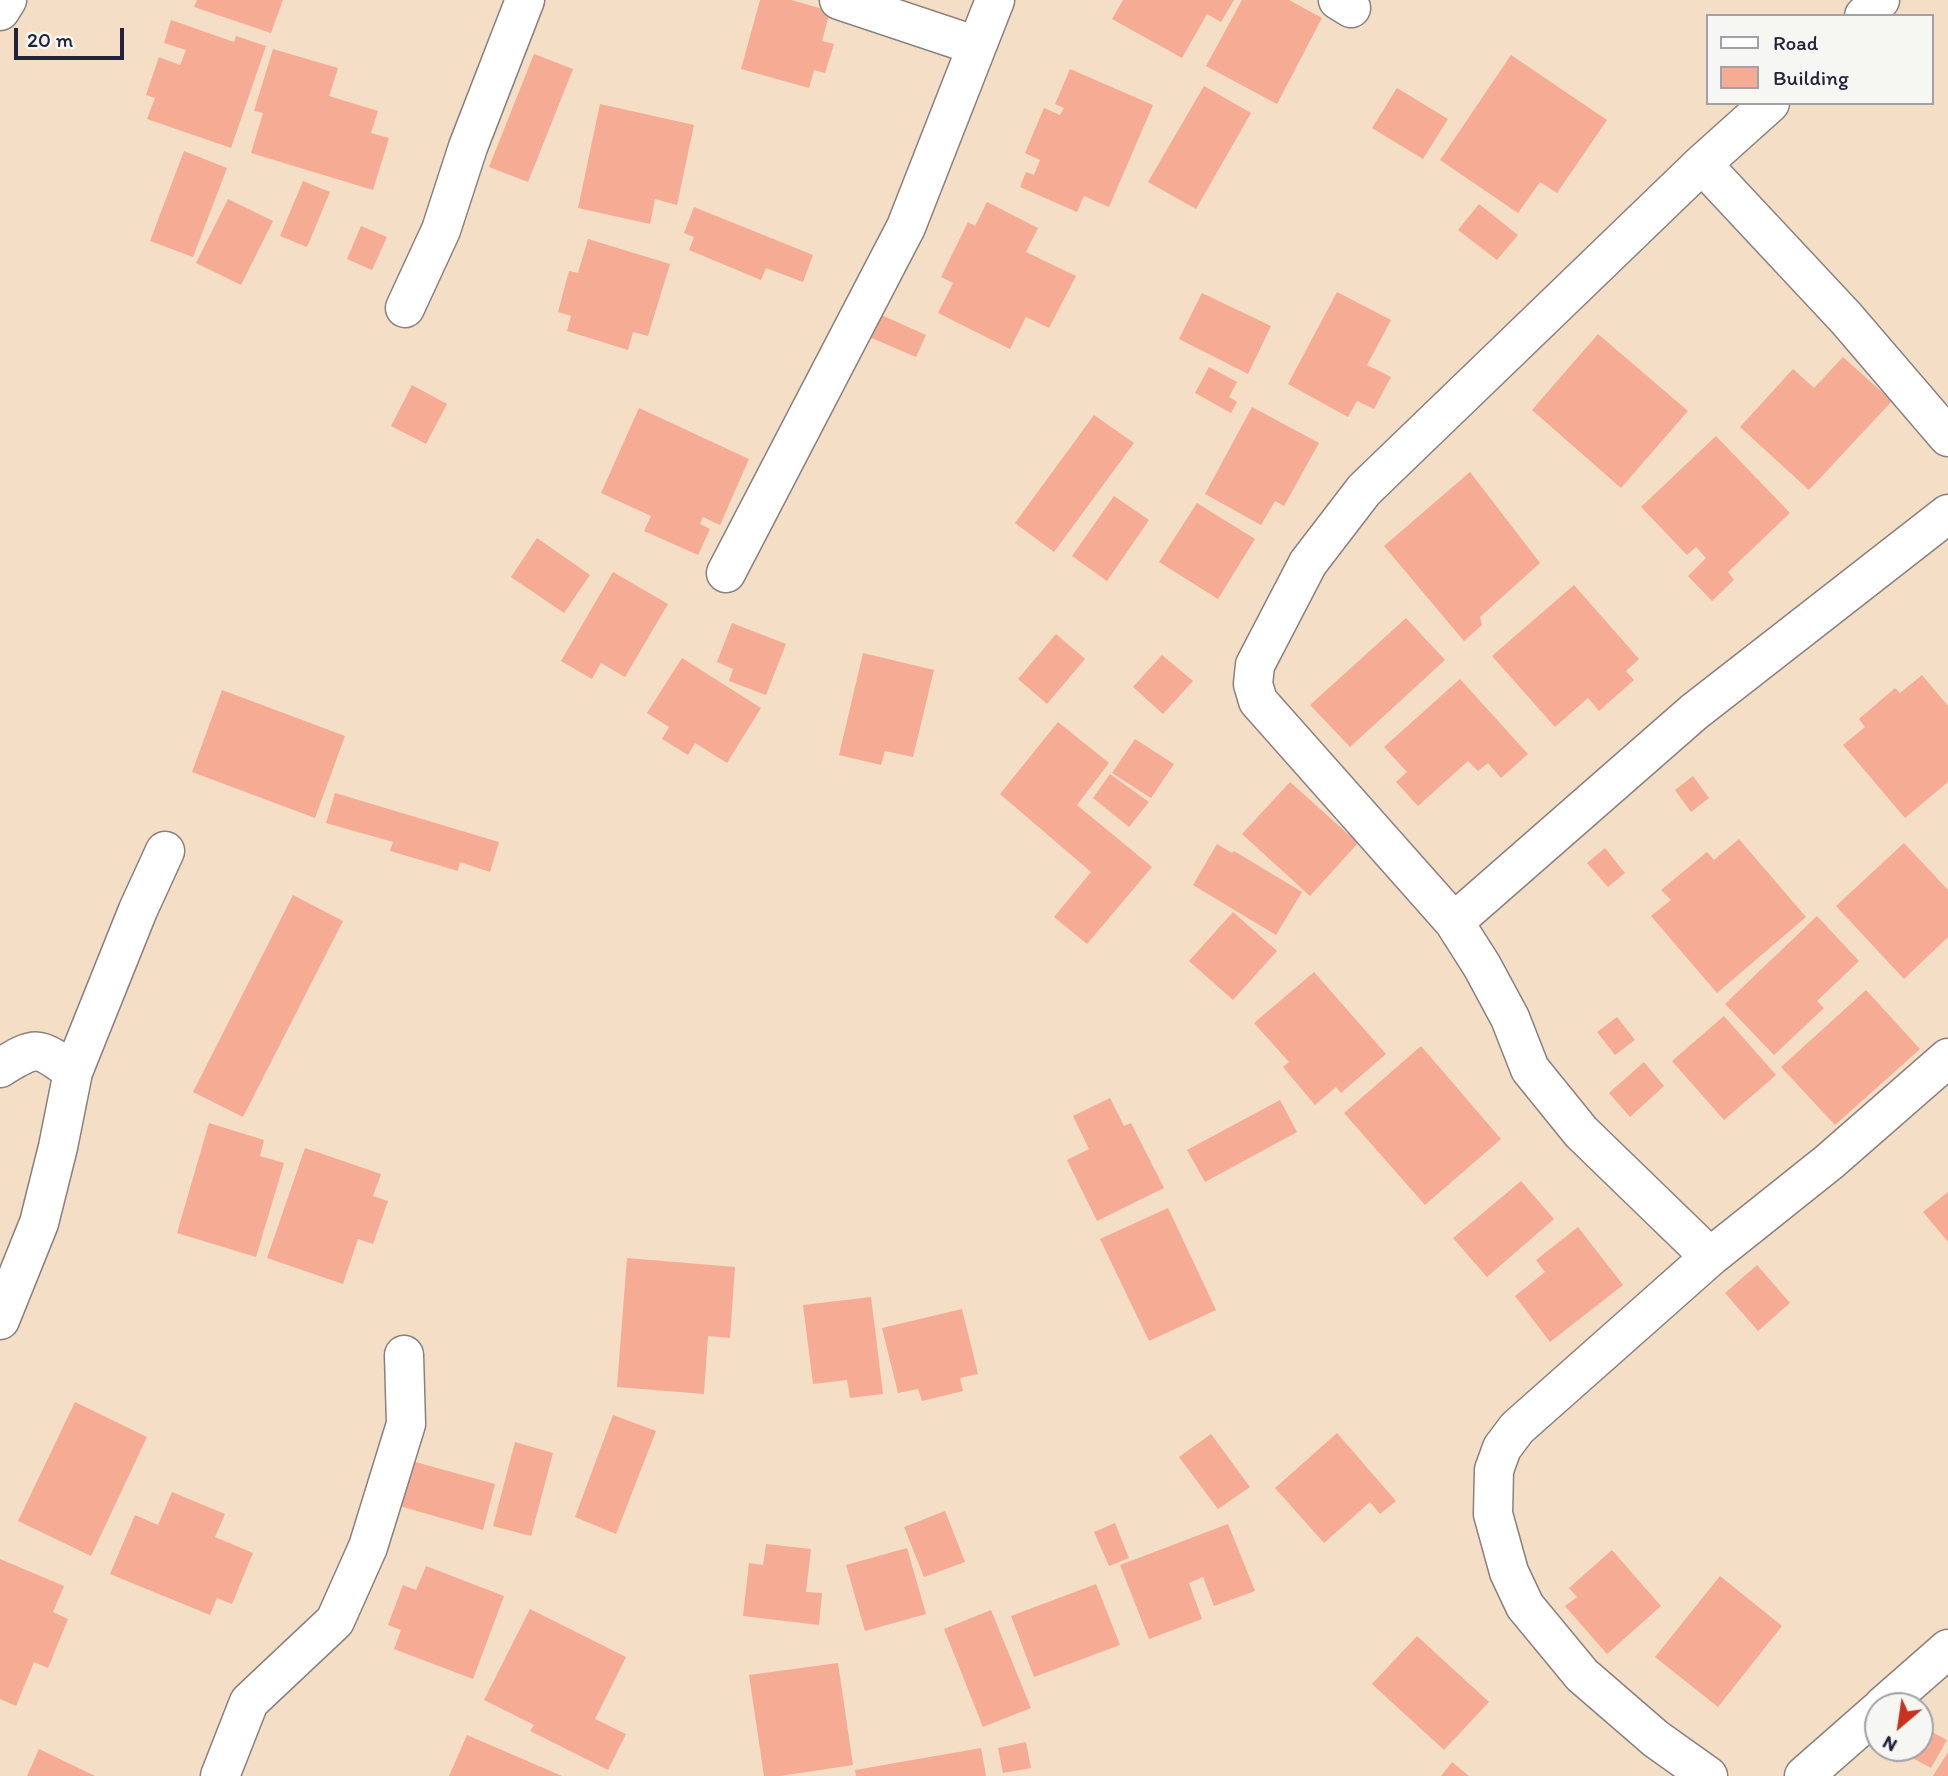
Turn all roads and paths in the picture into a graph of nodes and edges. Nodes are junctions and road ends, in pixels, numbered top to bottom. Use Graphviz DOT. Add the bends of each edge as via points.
graph roads {
  1 [pos="7,0"];
  2 [pos="525,0"];
  3 [pos="839,0"];
  4 [pos="995,0"];
  5 [pos="1880,0"];
  6 [pos="0,11"];
  7 [pos="1866,14"];
  8 [pos="977,46"];
  9 [pos="1768,105"];
  10 [pos="1702,164"];
  11 [pos="405,308"];
  12 [pos="1948,437"];
  13 [pos="1948,514"];
  14 [pos="726,573"];
  15 [pos="165,851"];
  16 [pos="1454,922"];
  17 [pos="1948,1058"];
  18 [pos="0,1068"];
  19 [pos="73,1072"];
  20 [pos="1710,1257"];
  21 [pos="0,1320"];
  22 [pos="404,1355"];
  23 [pos="1948,1649"];
  24 [pos="1899,1692"];
  25 [pos="1864,1722"];
  26 [pos="220,1776"];
  27 [pos="1708,1776"];
  28 [pos="1804,1776"];
  1 -- 6 [label="street"];
  2 -- 11 [label="street" via="441,230"];
  3 -- 8 [label="street"];
  4 -- 8 [label="street"];
  5 -- 7 [label="street"];
  8 -- 14 [label="street" via="906,228"];
  9 -- 10 [label="street"];
  10 -- 12 [label="street" via="1846,318"];
  10 -- 16 [label="street" via="1364,490 1308,563 1255,664 1253,684 1258,701"];
  13 -- 16 [label="street" via="1694,712"];
  15 -- 19 [label="street"];
  16 -- 20 [label="street" via="1510,1018 1530,1069 1581,1132"];
  17 -- 20 [label="street" via="1829,1163"];
  18 -- 19 [label="street" via="26,1052 46,1052"];
  19 -- 21 [label="street" via="39,1223"];
  20 -- 27 [label="street" via="1517,1428 1502,1448 1494,1471 1493,1503 1509,1572 1525,1606 1582,1675"];
  22 -- 26 [label="street" via="406,1424 368,1547 335,1621 250,1702"];
  23 -- 24 [label="street"];
  25 -- 28 [label="street"];
}
